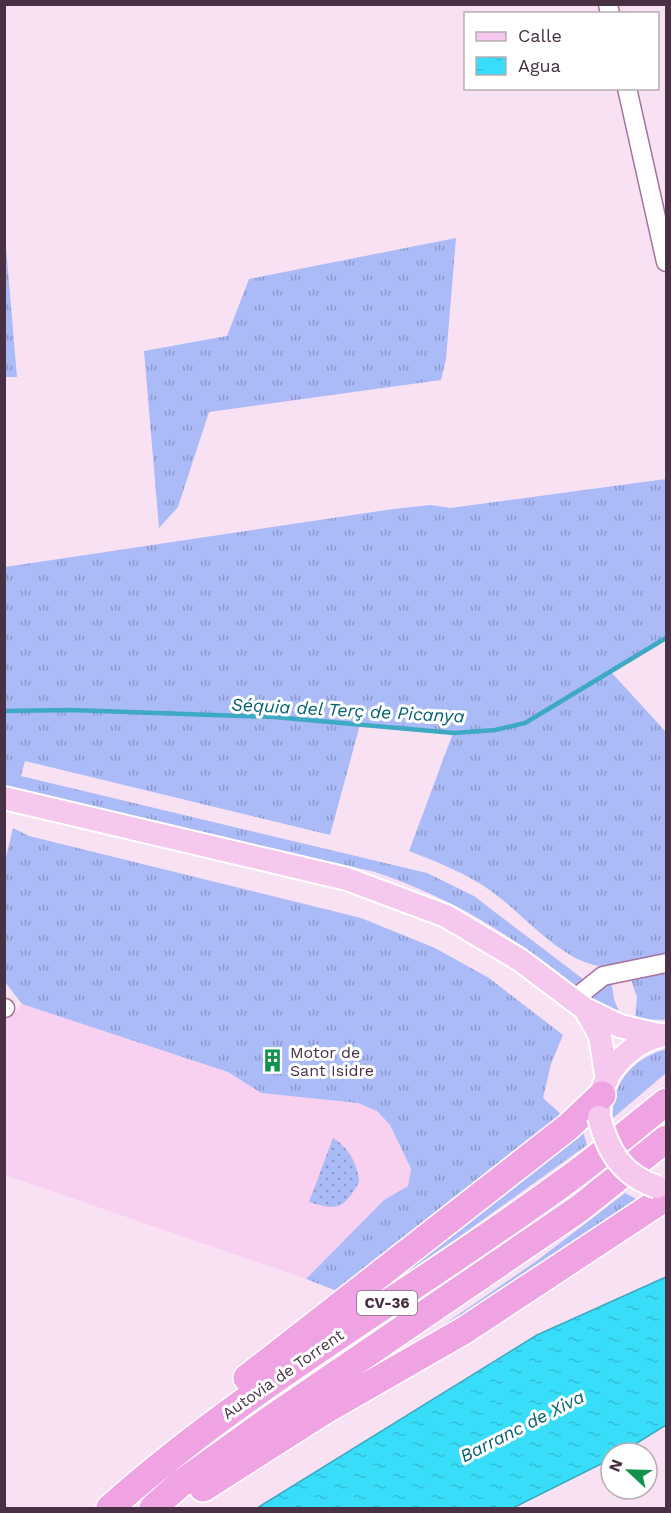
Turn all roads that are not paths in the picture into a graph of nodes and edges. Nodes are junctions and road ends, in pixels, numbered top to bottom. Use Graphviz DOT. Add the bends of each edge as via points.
graph roads {
  1 [pos="627,90"];
  2 [pos="666,262"];
  3 [pos="4,798"];
  4 [pos="666,963"];
  5 [pos="579,1004"];
  6 [pos="663,1034"];
  7 [pos="603,1097"];
  8 [pos="666,1102"];
  9 [pos="666,1139"];
  10 [pos="663,1191"];
  11 [pos="92,1509"];
  12 [pos="110,1509"];
  13 [pos="153,1509"];
  14 [pos="172,1509"];
  1 -- 2 [label="street"];
  3 -- 5 [label="main road" via="347,879 446,916 520,960"];
  4 -- 5 [label="street" via="603,976"];
  5 -- 6 [label="main road" via="620,1026"];
  5 -- 7 [label="main road" via="600,1036"];
  6 -- 7 [label="main road" via="628,1052"];
  7 -- 10 [label="main road, bridge" via="606,1143 621,1167"];
  7 -- 11 [label="highway" via="149,1456"];
  8 -- 12 [label="highway, Autovia de Torrent / CV-36" via="563,1183 245,1399 158,1466"];
  9 -- 13 [label="highway, Autovia de Torrent / CV-36" via="580,1208 268,1421 180,1484"];
  10 -- 14 [label="highway" via="463,1330 322,1413"];
}
